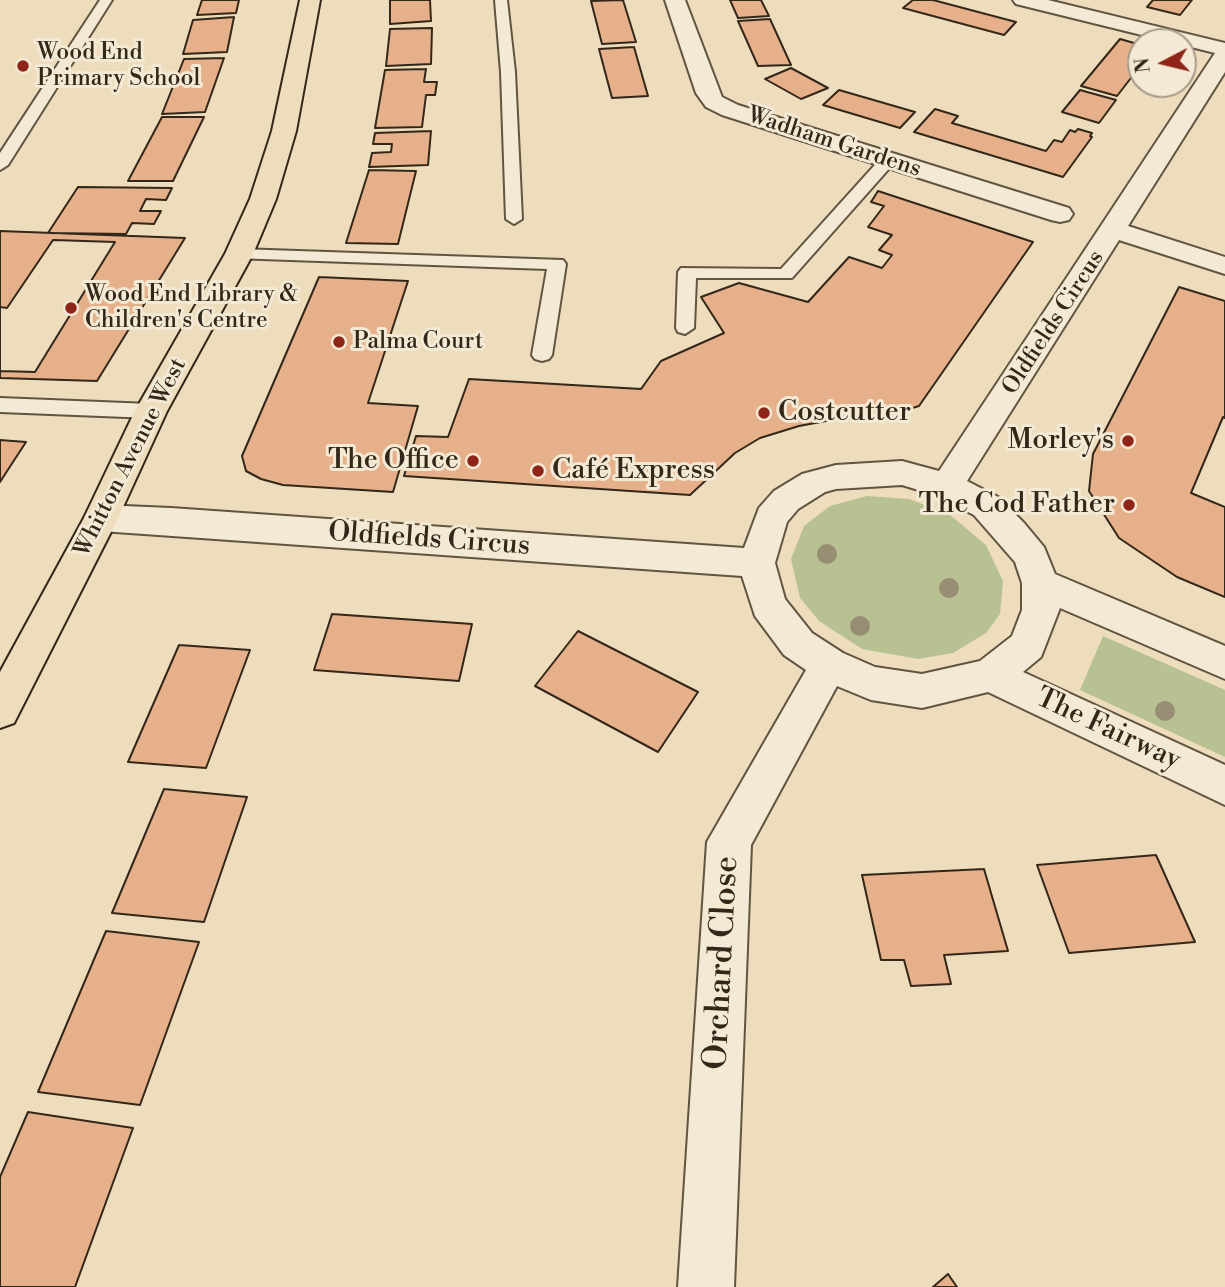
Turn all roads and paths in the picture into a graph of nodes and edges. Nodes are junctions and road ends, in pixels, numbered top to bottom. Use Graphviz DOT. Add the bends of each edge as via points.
graph roads {
  1 [pos="106,0"];
  2 [pos="310,0"];
  3 [pos="501,0"];
  4 [pos="675,0"];
  5 [pos="1023,0"];
  6 [pos="1225,50"];
  7 [pos="1225,55"];
  8 [pos="888,160"];
  9 [pos="0,165"];
  10 [pos="1060,214"];
  11 [pos="514,219"];
  12 [pos="1114,230"];
  13 [pos="239,254"];
  14 [pos="1225,266"];
  15 [pos="685,328"];
  16 [pos="542,355"];
  17 [pos="0,405"];
  18 [pos="151,411"];
  19 [pos="947,486"];
  20 [pos="101,518"];
  21 [pos="757,563"];
  22 [pos="1040,583"];
  23 [pos="1225,663"];
  24 [pos="829,666"];
  25 [pos="991,675"];
  26 [pos="0,711"];
  27 [pos="1225,786"];
  28 [pos="706,1287"];
  1 -- 9 [label="lane"];
  2 -- 13 [label="main road, Whitton Avenue West" via="284,131 263,199"];
  3 -- 11 [label="lane"];
  4 -- 8 [label="street, Wadham Gardens" via="714,102"];
  5 -- 6 [label="street"];
  7 -- 12 [label="street, Oldfields Circus"];
  8 -- 10 [label="street, Wadham Gardens"];
  8 -- 15 [label="lane" via="786,274 687,272"];
  12 -- 14 [label="street"];
  12 -- 19 [label="street, Oldfields Circus"];
  13 -- 16 [label="lane" via="557,264"];
  13 -- 18 [label="main road, Whitton Avenue West"];
  17 -- 18 [label="lane"];
  18 -- 20 [label="main road, Whitton Avenue West"];
  19 -- 21 [label="street" via="902,474 836,477 814,483 786,500 771,517"];
  19 -- 22 [label="street" via="986,506 1012,532 1031,557"];
  20 -- 21 [label="street, Oldfields Circus"];
  20 -- 26 [label="main road, Whitton Avenue West"];
  21 -- 24 [label="street" via="768,605 798,644"];
  22 -- 23 [label="street"];
  22 -- 25 [label="street" via="1041,610 1027,646"];
  24 -- 25 [label="street" via="871,683 922,691"];
  24 -- 28 [label="street, Orchard Close" via="729,842"];
  25 -- 27 [label="street, The Fairway"];
}
